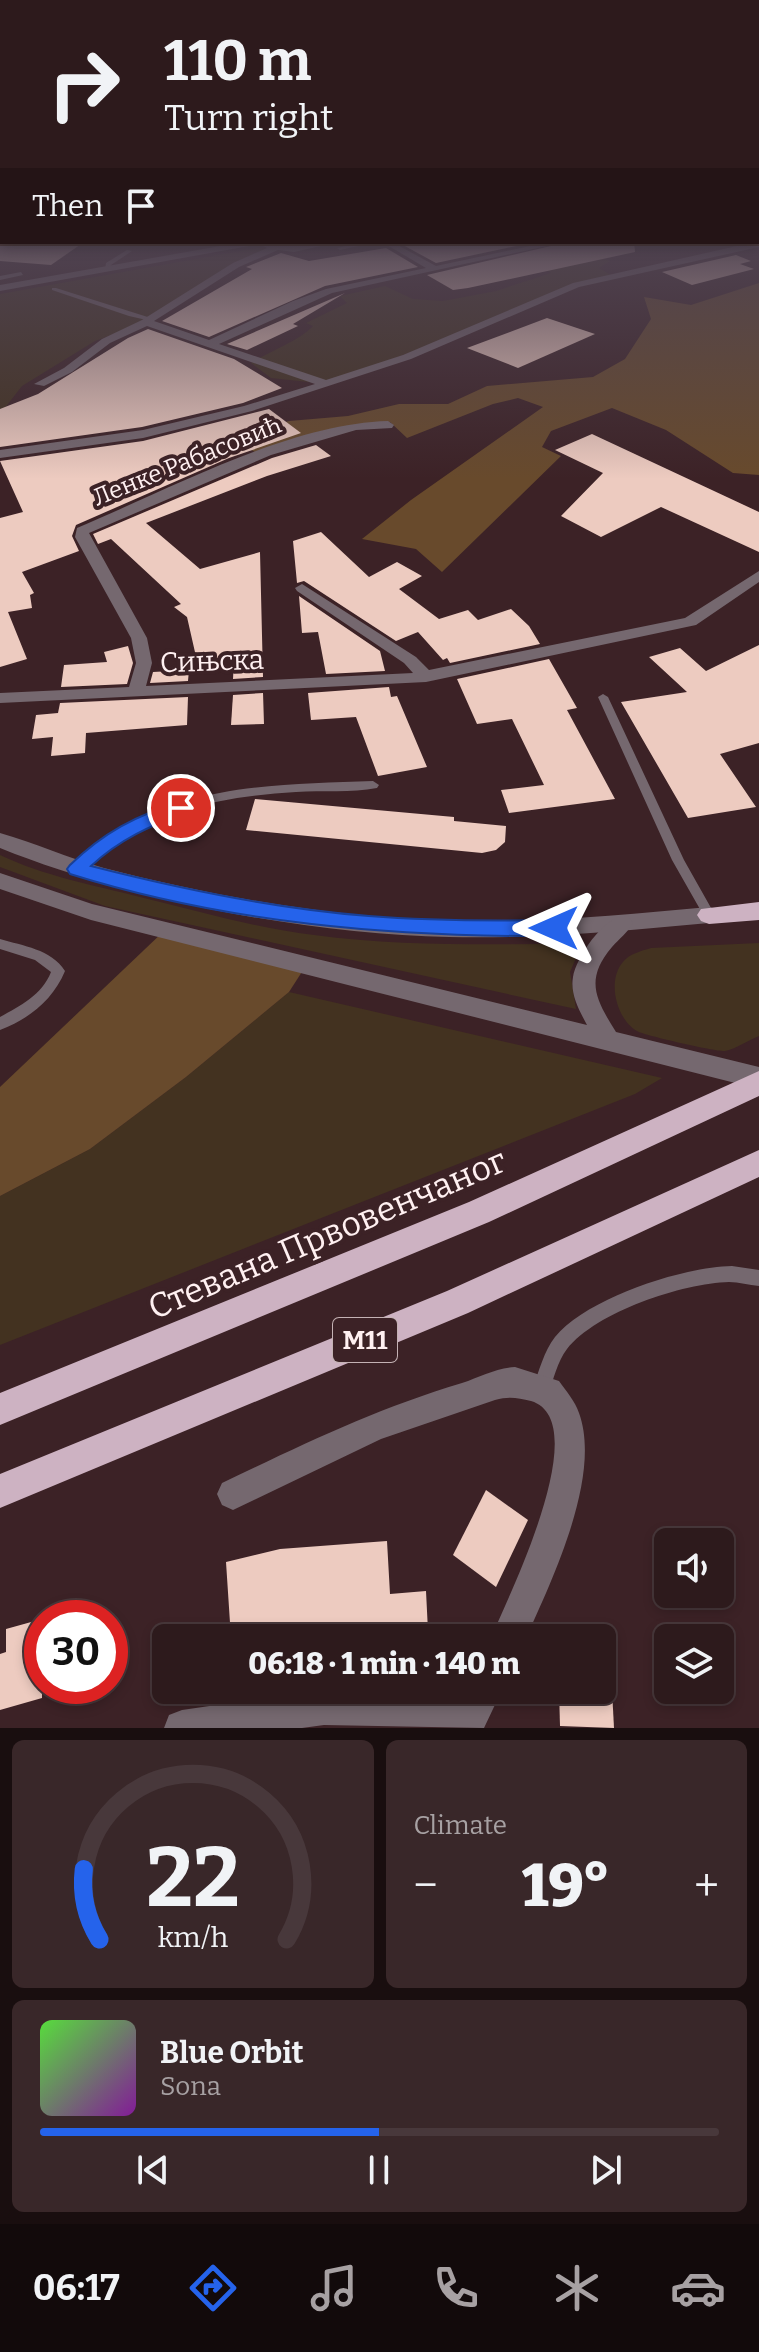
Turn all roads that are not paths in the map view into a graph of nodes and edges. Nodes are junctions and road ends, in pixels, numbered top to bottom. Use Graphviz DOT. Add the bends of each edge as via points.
graph roads {
  1 [pos="141,318"];
  2 [pos="153,318"];
  3 [pos="267,318"];
  4 [pos="499,318"];
  5 [pos="149,320"];
  6 [pos="212,343"];
  7 [pos="40,384"];
  8 [pos="327,384"];
  9 [pos="388,425"];
  10 [pos="0,454"];
  11 [pos="759,575"];
  12 [pos="302,588"];
  13 [pos="426,677"];
  14 [pos="137,689"];
  15 [pos="603,697"];
  16 [pos="0,698"];
  17 [pos="373,785"];
  18 [pos="0,840"];
  19 [pos="76,869"];
  20 [pos="0,881"];
  21 [pos="759,911"];
  22 [pos="709,915"];
  23 [pos="622,923"];
  24 [pos="0,944"];
  25 [pos="0,1024"];
  26 [pos="607,1038"];
  27 [pos="759,1081"];
  28 [pos="759,1163"];
  29 [pos="759,1278"];
  30 [pos="542,1388"];
  31 [pos="0,1409"];
  32 [pos="0,1491"];
  33 [pos="233,1494"];
  34 [pos="515,1624"];
  35 [pos="473,1712"];
  36 [pos="182,1728"];
  1 -- 5 [label="lane"];
  2 -- 5 [label="street"];
  3 -- 6 [label="street"];
  4 -- 8 [label="street"];
  5 -- 6 [label="street"];
  5 -- 7 [label="street"];
  6 -- 8 [label="street"];
  8 -- 10 [label="street" via="143,434"];
  9 -- 14 [label="street, Ленке Рабасовић" via="364,424 267,452 82,531 144,650"];
  11 -- 13 [label="street, Сињска" via="690,622"];
  12 -- 13 [label="street" via="410,660"];
  13 -- 14 [label="street, Сињска"];
  14 -- 16 [label="street, Сињска"];
  15 -- 22 [label="lane"];
  17 -- 19 [label="lane" via="224,795 132,826"];
  18 -- 19 [label="street"];
  19 -- 23 [label="street" via="144,887 367,924 479,929"];
  20 -- 26 [label="street" via="105,916"];
  21 -- 22 [label="highway"];
  22 -- 23 [label="street"];
  23 -- 26 [label="street" via="595,948 584,977 584,996"];
  24 -- 25 [label="lane" via="40,956 58,971 40,1001"];
  26 -- 27 [label="street"];
  27 -- 31 [label="highway, Стевана Првовенчаног / M11" via="681,1121 351,1267"];
  28 -- 32 [label="highway, M11" via="457,1302"];
  29 -- 30 [label="lane" via="728,1274 680,1284 586,1318 561,1343"];
  30 -- 33 [label="street" via="512,1381 396,1417"];
  30 -- 34 [label="street" via="565,1414 570,1429 565,1493 542,1566"];
  35 -- 36 [label="street" via="324,1707"];
}
